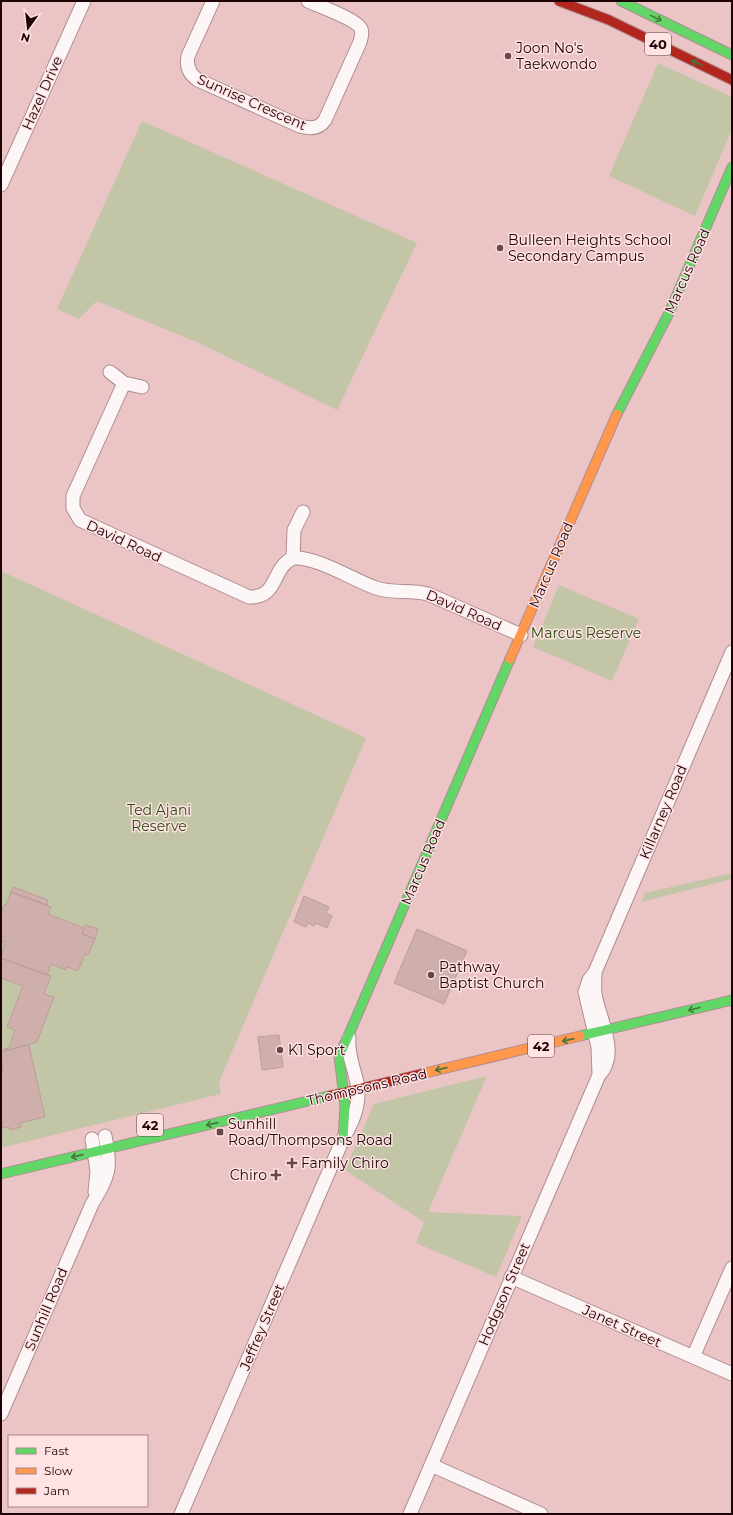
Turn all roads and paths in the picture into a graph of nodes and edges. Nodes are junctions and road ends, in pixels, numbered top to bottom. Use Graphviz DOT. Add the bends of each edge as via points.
graph roads {
  1 [pos="84,1"];
  2 [pos="213,1"];
  3 [pos="308,1"];
  4 [pos="559,1"];
  5 [pos="587,1"];
  6 [pos="621,1"];
  7 [pos="583,10"];
  8 [pos="732,55"];
  9 [pos="732,80"];
  10 [pos="732,167"];
  11 [pos="1,185"];
  12 [pos="110,372"];
  13 [pos="124,383"];
  14 [pos="142,386"];
  15 [pos="303,512"];
  16 [pos="293,558"];
  17 [pos="521,635"];
  18 [pos="732,652"];
  19 [pos="732,1000"];
  20 [pos="350,1032"];
  21 [pos="599,1032"];
  22 [pos="350,1080"];
  23 [pos="344,1092"];
  24 [pos="343,1139"];
  25 [pos="109,1140"];
  26 [pos="90,1144"];
  27 [pos="1,1174"];
  28 [pos="92,1204"];
  29 [pos="732,1268"];
  30 [pos="511,1278"];
  31 [pos="693,1357"];
  32 [pos="732,1374"];
  33 [pos="1,1414"];
  34 [pos="431,1465"];
  35 [pos="181,1514"];
  36 [pos="410,1514"];
  37 [pos="541,1514"];
  1 -- 11 [label="street, Hazel Drive"];
  2 -- 3 [label="street, Sunrise Crescent" via="188,56 191,74 198,80 287,120 312,128 318,127 325,120 360,42 362,32 353,22"];
  4 -- 7 [label="main road, 40"];
  5 -- 7 [label="main road"];
  6 -- 8 [label="main road, 40, one-way"];
  9 -- 7 [label="main road, 40, one-way" via="609,20"];
  10 -- 17 [label="main road, Marcus Road" via="671,308 616,415"];
  12 -- 13 [label="street"];
  13 -- 14 [label="street"];
  13 -- 16 [label="street, David Road" via="73,496 72,508 80,520 249,597 259,596 270,590 283,565"];
  15 -- 16 [label="street" via="294,530"];
  16 -- 17 [label="street, David Road" via="311,560 377,588 412,590 428,594"];
  17 -- 20 [label="main road, Marcus Road"];
  18 -- 21 [label="street, Killarney Road" via="595,972 588,980 585,992"];
  19 -- 21 [label="main road, Thompsons Road / 42, one-way"];
  20 -- 22 [label="street, Marcus Road"];
  21 -- 22 [label="main road, Thompsons Road / 42, one-way"];
  21 -- 30 [label="street, Hodgson Street" via="609,1053 605,1069 599,1075"];
  22 -- 23 [label="main road, Marcus Road"];
  22 -- 23 [label="main road, Thompsons Road / 42"];
  22 -- 24 [label="street, Jeffrey Street" via="355,1115"];
  23 -- 24 [label="main road, Jeffrey Street"];
  23 -- 25 [label="main road, Thompsons Road / 42, one-way"];
  24 -- 35 [label="street, Jeffrey Street"];
  25 -- 26 [label="main road, Thompsons Road / 42"];
  25 -- 26 [label="main road, Thompsons Road / 42"];
  25 -- 28 [label="street, Sunhill Road" via="109,1172"];
  26 -- 27 [label="main road, Thompsons Road / 42, one-way"];
  26 -- 28 [label="street, Sunhill Road" via="97,1177"];
  28 -- 33 [label="street, Sunhill Road"];
  29 -- 31 [label="street"];
  30 -- 31 [label="street, Janet Street"];
  30 -- 34 [label="street, Hodgson Street"];
  31 -- 32 [label="street, Janet Street"];
  34 -- 36 [label="street, Hodgson Street"];
  34 -- 37 [label="street"];
}
